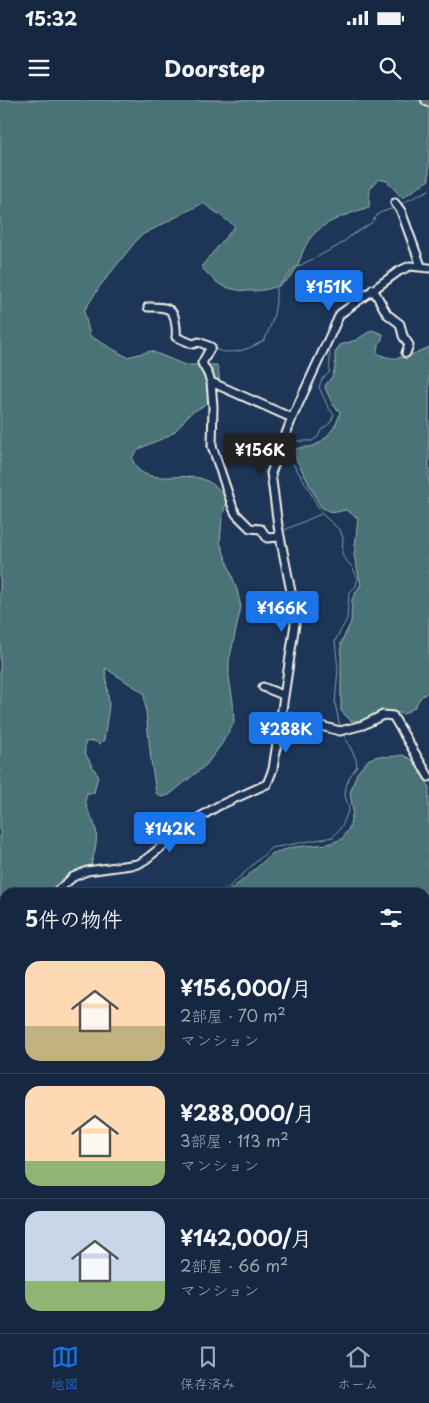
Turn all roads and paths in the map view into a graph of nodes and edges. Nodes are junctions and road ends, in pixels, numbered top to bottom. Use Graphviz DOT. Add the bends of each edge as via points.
graph roads {
  1 [pos="395,203"];
  2 [pos="425,267"];
  3 [pos="374,291"];
  4 [pos="148,306"];
  5 [pos="406,353"];
  6 [pos="210,382"];
  7 [pos="292,418"];
  8 [pos="280,537"];
  9 [pos="263,687"];
  10 [pos="283,695"];
  11 [pos="280,715"];
  12 [pos="255,727"];
  13 [pos="278,732"];
  14 [pos="429,776"];
  15 [pos="61,888"];
  1 -- 2 [label="street"];
  2 -- 3 [label="street" via="410,266 399,271"];
  3 -- 5 [label="street" via="387,314 400,324 409,345"];
  3 -- 7 [label="street" via="340,314"];
  4 -- 6 [label="street" via="171,310 177,327 176,337 211,347 202,364"];
  6 -- 7 [label="street"];
  6 -- 8 [label="street" via="212,446 236,514 250,528 261,529 267,538"];
  7 -- 8 [label="street" via="271,473"];
  8 -- 10 [label="street" via="296,617"];
  9 -- 10 [label="street"];
  10 -- 11 [label="street"];
  11 -- 13 [label="street"];
  11 -- 14 [label="street" via="342,731 383,715 393,716"];
  12 -- 13 [label="street"];
  13 -- 15 [label="street" via="273,769 267,784 195,820 138,864 87,871 73,877"];
}
